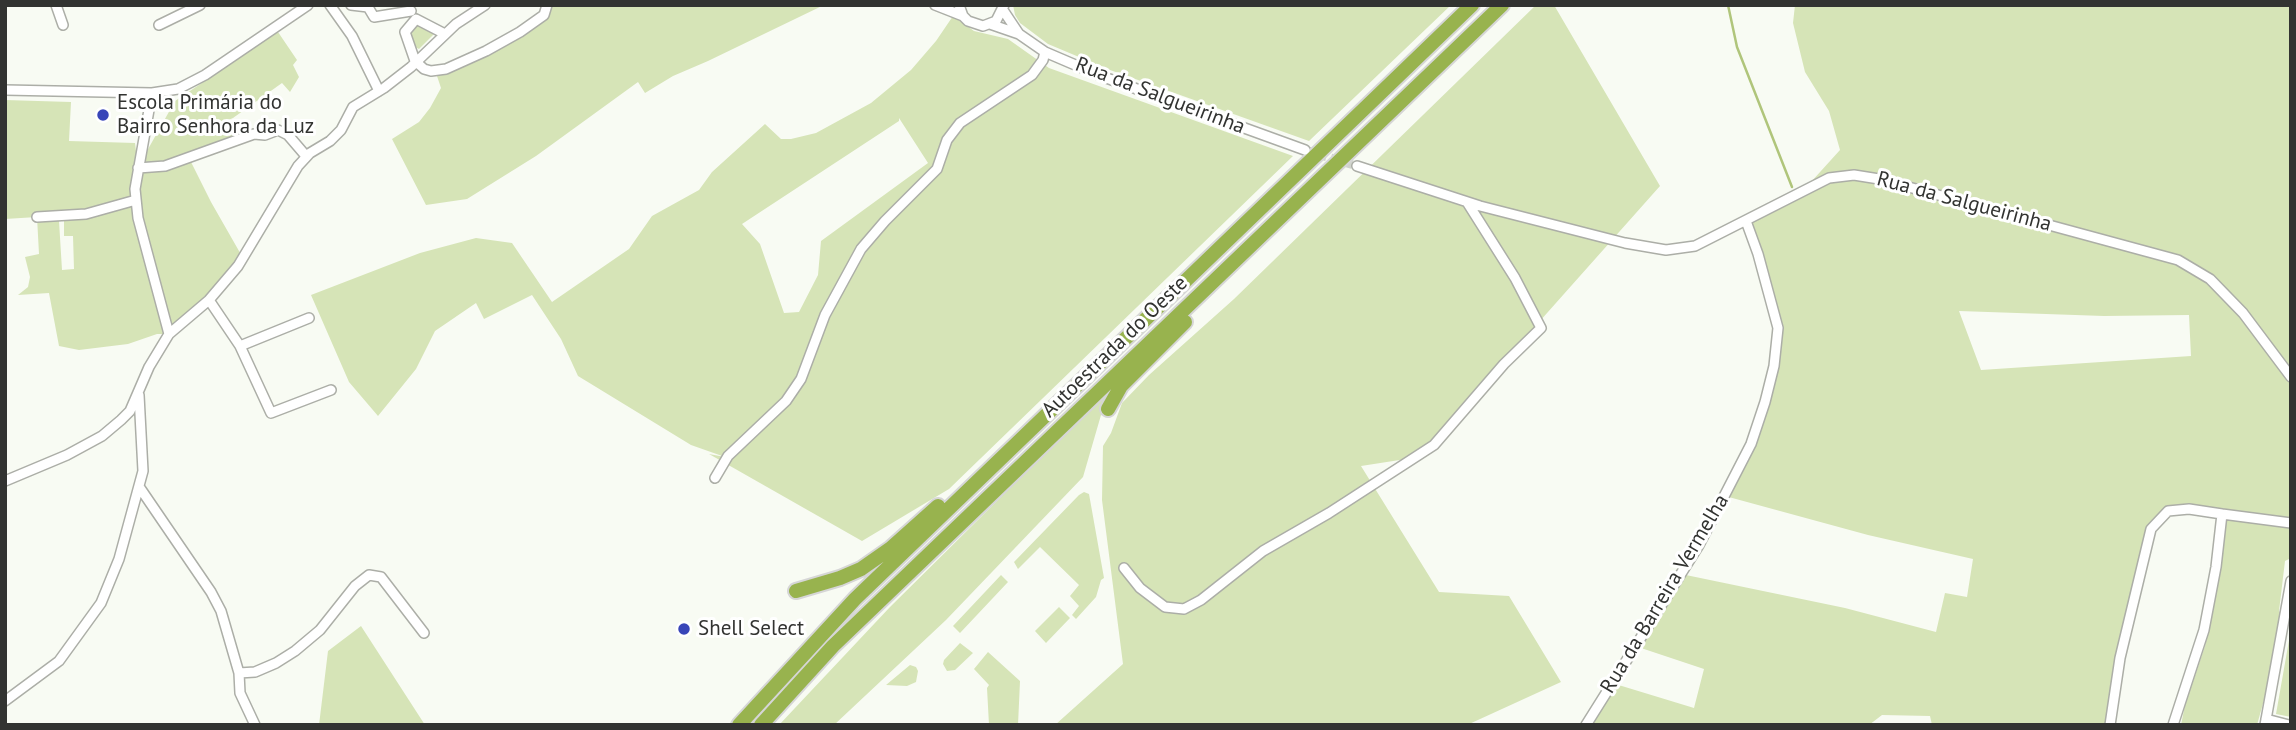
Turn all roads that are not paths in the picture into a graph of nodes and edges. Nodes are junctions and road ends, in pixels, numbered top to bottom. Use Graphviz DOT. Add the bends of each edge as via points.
graph roads {
  1 [pos="56,5"];
  2 [pos="200,5"];
  3 [pos="308,5"];
  4 [pos="330,5"];
  5 [pos="343,5"];
  6 [pos="351,5"];
  7 [pos="485,5"];
  8 [pos="547,5"];
  9 [pos="959,5"];
  10 [pos="1472,5"];
  11 [pos="1502,5"];
  12 [pos="941,6"];
  13 [pos="368,7"];
  14 [pos="1004,8"];
  15 [pos="412,11"];
  16 [pos="963,16"];
  17 [pos="338,17"];
  18 [pos="990,24"];
  19 [pos="63,25"];
  20 [pos="159,25"];
  21 [pos="445,34"];
  22 [pos="1019,34"];
  23 [pos="1045,52"];
  24 [pos="415,61"];
  25 [pos="5,90"];
  26 [pos="379,91"];
  27 [pos="152,93"];
  28 [pos="1305,149"];
  29 [pos="306,156"];
  30 [pos="1357,166"];
  31 [pos="138,168"];
  32 [pos="136,200"];
  33 [pos="1466,202"];
  34 [pos="37,217"];
  35 [pos="1746,221"];
  36 [pos="1256,241"];
  37 [pos="209,300"];
  38 [pos="309,318"];
  39 [pos="169,334"];
  40 [pos="240,346"];
  41 [pos="2291,377"];
  42 [pos="331,390"];
  43 [pos="139,393"];
  44 [pos="1108,409"];
  45 [pos="715,478"];
  46 [pos="5,481"];
  47 [pos="977,481"];
  48 [pos="139,488"];
  49 [pos="2222,514"];
  50 [pos="2291,523"];
  51 [pos="1124,568"];
  52 [pos="2291,582"];
  53 [pos="796,590"];
  54 [pos="424,633"];
  55 [pos="239,673"];
  56 [pos="5,701"];
  57 [pos="2266,722"];
  58 [pos="255,725"];
  59 [pos="739,725"];
  60 [pos="761,725"];
  61 [pos="1586,725"];
  62 [pos="2110,725"];
  63 [pos="2173,725"];
  64 [pos="2290,725"];
  1 -- 19 [label="street"];
  2 -- 20 [label="street"];
  3 -- 27 [label="street" via="205,75 178,89"];
  4 -- 17 [label="street"];
  5 -- 17 [label="street"];
  6 -- 13 [label="street"];
  7 -- 21 [label="street"];
  8 -- 24 [label="street" via="544,15 520,32 446,69 431,71"];
  9 -- 16 [label="street"];
  10 -- 47 [label="highway, Autoestrada do Oeste"];
  11 -- 36 [label="highway, Autoestrada do Oeste"];
  12 -- 16 [label="street, Rua da Salgueirinha"];
  13 -- 15 [label="street" via="374,17"];
  14 -- 18 [label="street"];
  14 -- 22 [label="street, Rua da Salgueirinha"];
  15 -- 21 [label="street"];
  15 -- 24 [label="street" via="405,32"];
  16 -- 18 [label="street, Rua da Salgueirinha" via="975,25"];
  17 -- 26 [label="street"];
  18 -- 22 [label="street, Rua da Salgueirinha"];
  21 -- 24 [label="street"];
  22 -- 23 [label="street, Rua da Salgueirinha"];
  23 -- 28 [label="street, Rua da Salgueirinha"];
  23 -- 45 [label="street" via="1032,75 960,124 947,140 937,169 860,249 825,315 801,379 786,401 728,456"];
  24 -- 26 [label="street"];
  25 -- 27 [label="street"];
  26 -- 29 [label="street" via="353,107 341,130"];
  27 -- 31 [label="street"];
  29 -- 31 [label="street" via="278,130 165,166"];
  29 -- 37 [label="street" via="238,266"];
  30 -- 33 [label="street, Rua da Salgueirinha"];
  31 -- 32 [label="street"];
  32 -- 34 [label="street" via="86,214"];
  32 -- 39 [label="street"];
  33 -- 35 [label="street, Rua da Salgueirinha" via="1666,250 1695,246"];
  33 -- 51 [label="street" via="1541,328 1434,445 1263,551 1184,609 1165,607"];
  35 -- 41 [label="street, Rua da Salgueirinha" via="1829,178 1854,174 2178,260 2210,279 2244,314"];
  35 -- 61 [label="street, Rua da Barreira Vermelha" via="1778,328 1765,402 1751,444 1699,545"];
  36 -- 44 [label="highway" via="1220,287 1121,386"];
  36 -- 60 [label="highway, Autoestrada do Oeste" via="834,646"];
  37 -- 39 [label="street"];
  37 -- 40 [label="street"];
  38 -- 40 [label="street"];
  39 -- 43 [label="street"];
  40 -- 42 [label="street" via="271,413"];
  43 -- 46 [label="street" via="130,411 102,436"];
  43 -- 48 [label="street" via="144,471"];
  47 -- 53 [label="highway" via="947,498 861,569"];
  47 -- 59 [label="highway, Autoestrada do Oeste" via="855,599"];
  48 -- 55 [label="street" via="211,592"];
  48 -- 56 [label="street" via="101,603 59,660"];
  49 -- 50 [label="street"];
  49 -- 62 [label="street" via="2168,511 2151,528 2120,658"];
  49 -- 63 [label="street" via="2204,630"];
  52 -- 57 [label="street"];
  54 -- 55 [label="street" via="381,577 369,575 295,651 255,672"];
  55 -- 58 [label="street" via="240,693"];
  57 -- 64 [label="street"];
}
